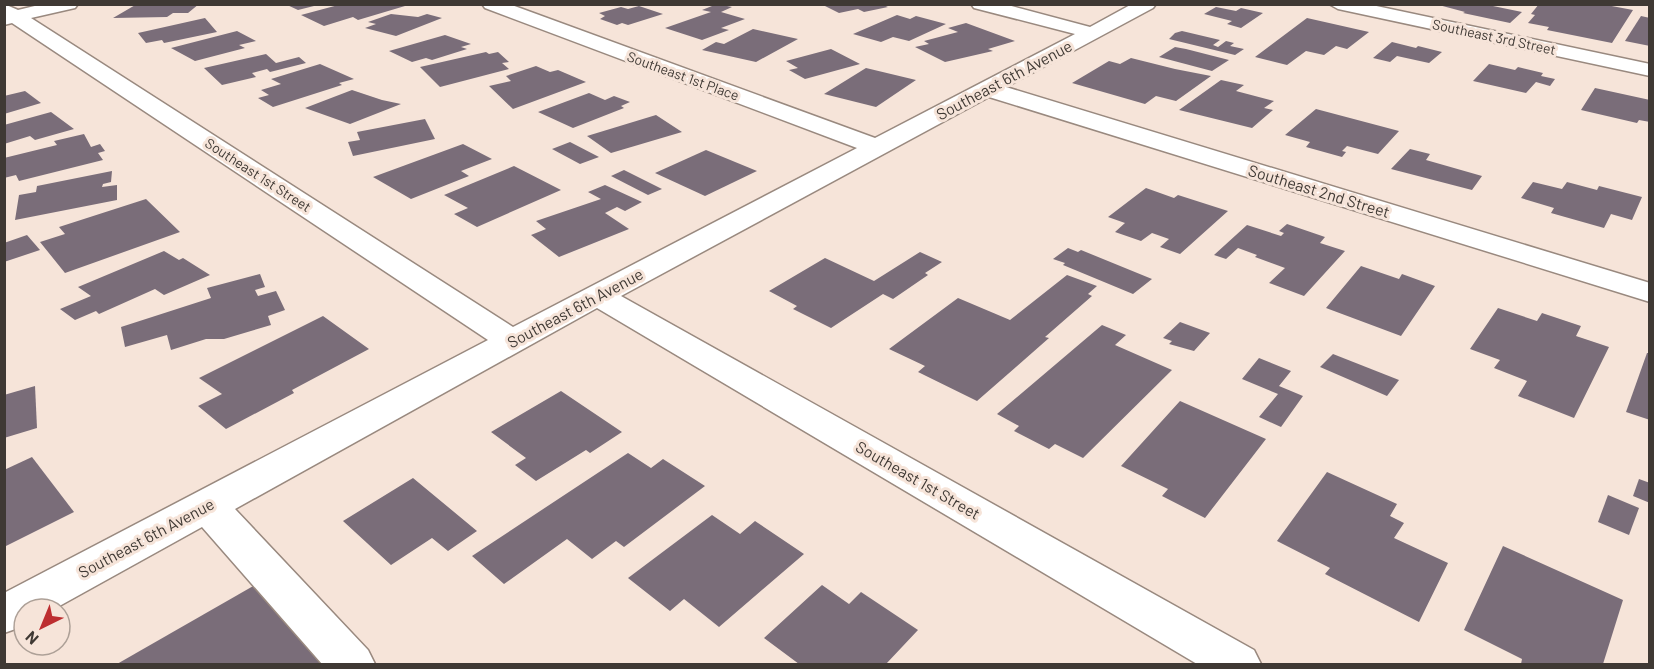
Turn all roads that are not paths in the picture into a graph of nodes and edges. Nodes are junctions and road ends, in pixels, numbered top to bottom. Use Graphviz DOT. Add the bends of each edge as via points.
graph roads {
  1 [pos="69,4"];
  2 [pos="491,4"];
  3 [pos="981,4"];
  4 [pos="1147,4"];
  5 [pos="1338,4"];
  6 [pos="8,15"];
  7 [pos="1092,33"];
  8 [pos="1650,70"];
  9 [pos="988,89"];
  10 [pos="876,147"];
  11 [pos="1650,293"];
  12 [pos="599,296"];
  13 [pos="512,341"];
  14 [pos="207,505"];
  15 [pos="4,615"];
  16 [pos="351,664"];
  17 [pos="1237,664"];
  1 -- 6 [label="street"];
  2 -- 10 [label="street, Southeast 1st Place"];
  3 -- 7 [label="street"];
  4 -- 7 [label="street, Southeast 6th Avenue"];
  5 -- 8 [label="street, Southeast 3rd Street"];
  6 -- 13 [label="street, Southeast 1st Street"];
  7 -- 9 [label="street, Southeast 6th Avenue"];
  9 -- 10 [label="street, Southeast 6th Avenue"];
  9 -- 11 [label="street, Southeast 2nd Street"];
  10 -- 12 [label="street, Southeast 6th Avenue"];
  12 -- 13 [label="street, Southeast 6th Avenue"];
  12 -- 17 [label="street, Southeast 1st Street"];
  13 -- 14 [label="street, Southeast 6th Avenue"];
  14 -- 15 [label="street, Southeast 6th Avenue"];
  14 -- 16 [label="street"];
}
